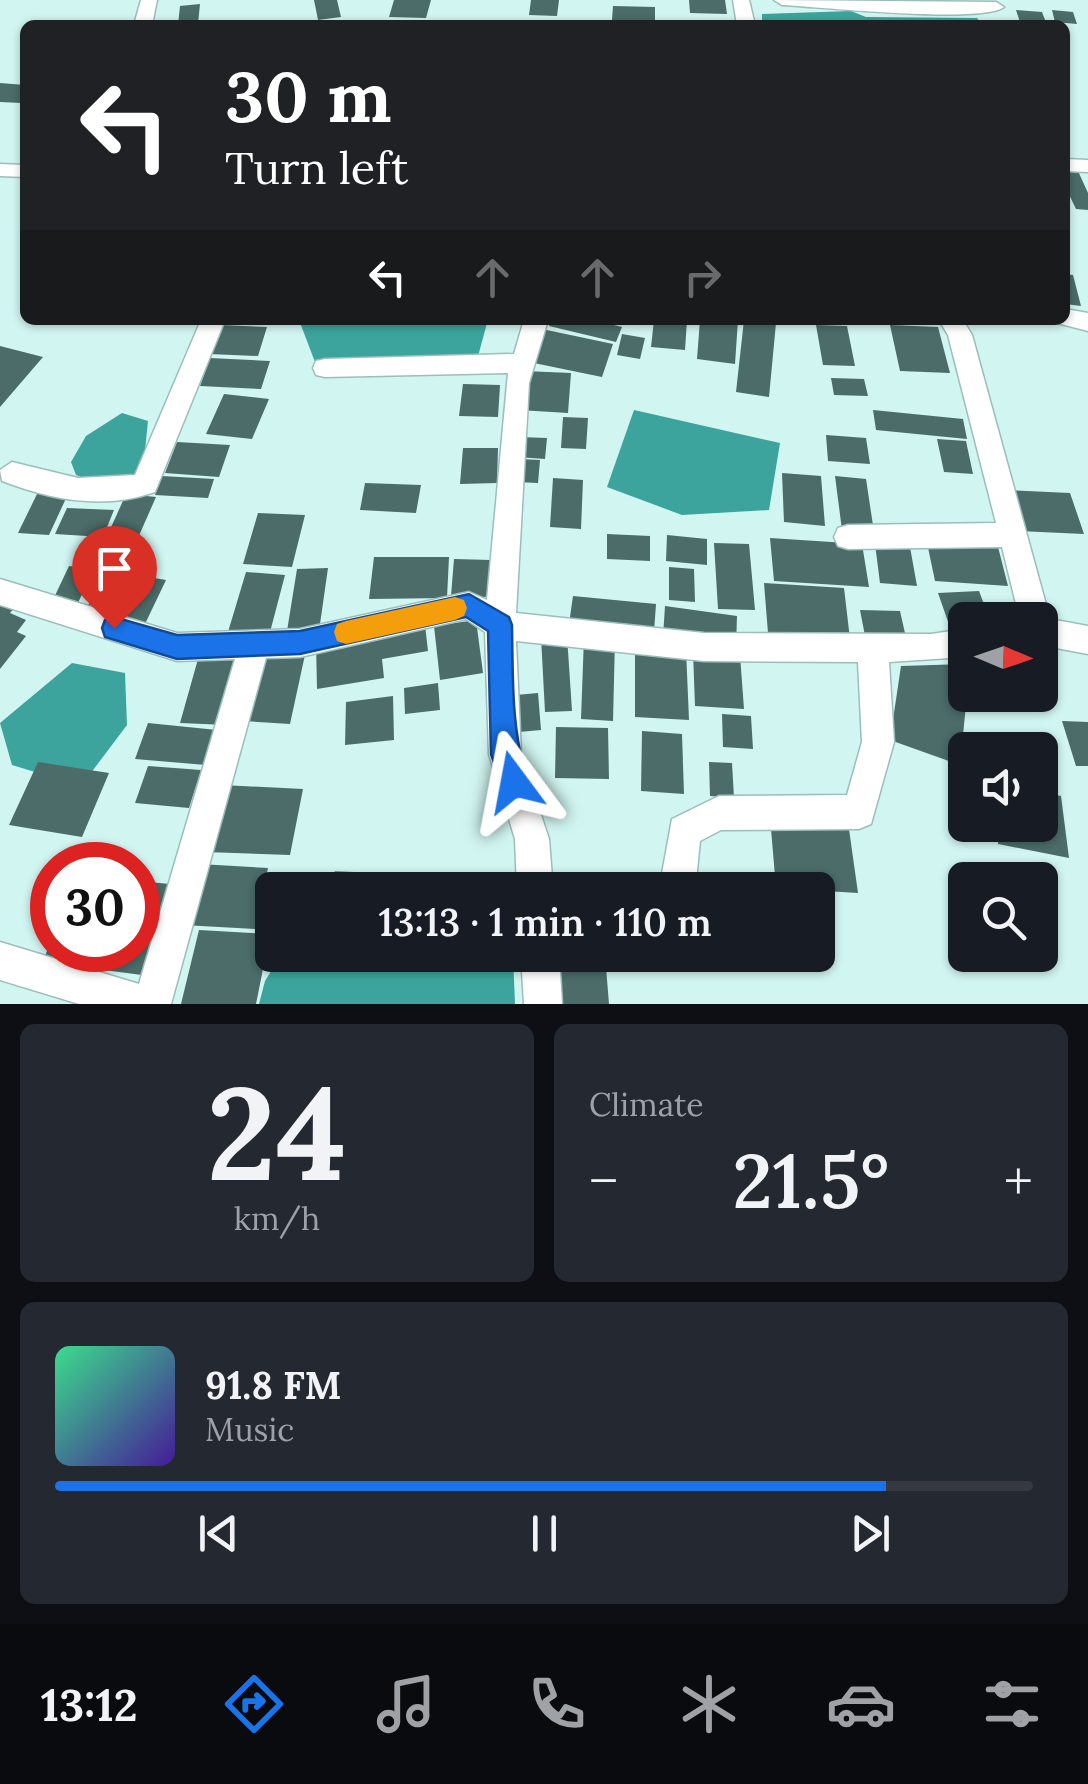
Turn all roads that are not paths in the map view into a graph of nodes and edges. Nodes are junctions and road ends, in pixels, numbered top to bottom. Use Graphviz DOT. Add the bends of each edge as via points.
graph roads {
  1 [pos="782,0"];
  2 [pos="994,4"];
  3 [pos="211,325"];
  4 [pos="534,325"];
  5 [pos="954,325"];
  6 [pos="523,363"];
  7 [pos="325,368"];
  8 [pos="4,478"];
  9 [pos="1010,535"];
  10 [pos="848,537"];
  11 [pos="0,592"];
  12 [pos="1030,602"];
  13 [pos="500,625"];
  14 [pos="1058,634"];
  15 [pos="1088,640"];
  16 [pos="255,644"];
  17 [pos="948,645"];
  18 [pos="873,648"];
  19 [pos="534,872"];
  20 [pos="679,872"];
  21 [pos="0,961"];
  22 [pos="541,972"];
  23 [pos="142,1004"];
  24 [pos="152,1004"];
  25 [pos="544,1004"];
  1 -- 2 [label="street" via="954,9"];
  3 -- 8 [label="street" via="146,484 90,491"];
  4 -- 6 [label="street"];
  5 -- 9 [label="street"];
  6 -- 7 [label="street"];
  6 -- 13 [label="street"];
  9 -- 10 [label="street"];
  9 -- 12 [label="street"];
  11 -- 16 [label="street" via="177,647"];
  13 -- 16 [label="street" via="469,605 300,642"];
  13 -- 18 [label="street" via="704,647"];
  13 -- 19 [label="street" via="505,754 532,838"];
  14 -- 15 [label="street"];
  16 -- 24 [label="street"];
  17 -- 18 [label="street"];
  18 -- 20 [label="street" via="878,742 859,812 720,813 684,831"];
  21 -- 23 [label="street"];
  22 -- 25 [label="street"];
}
